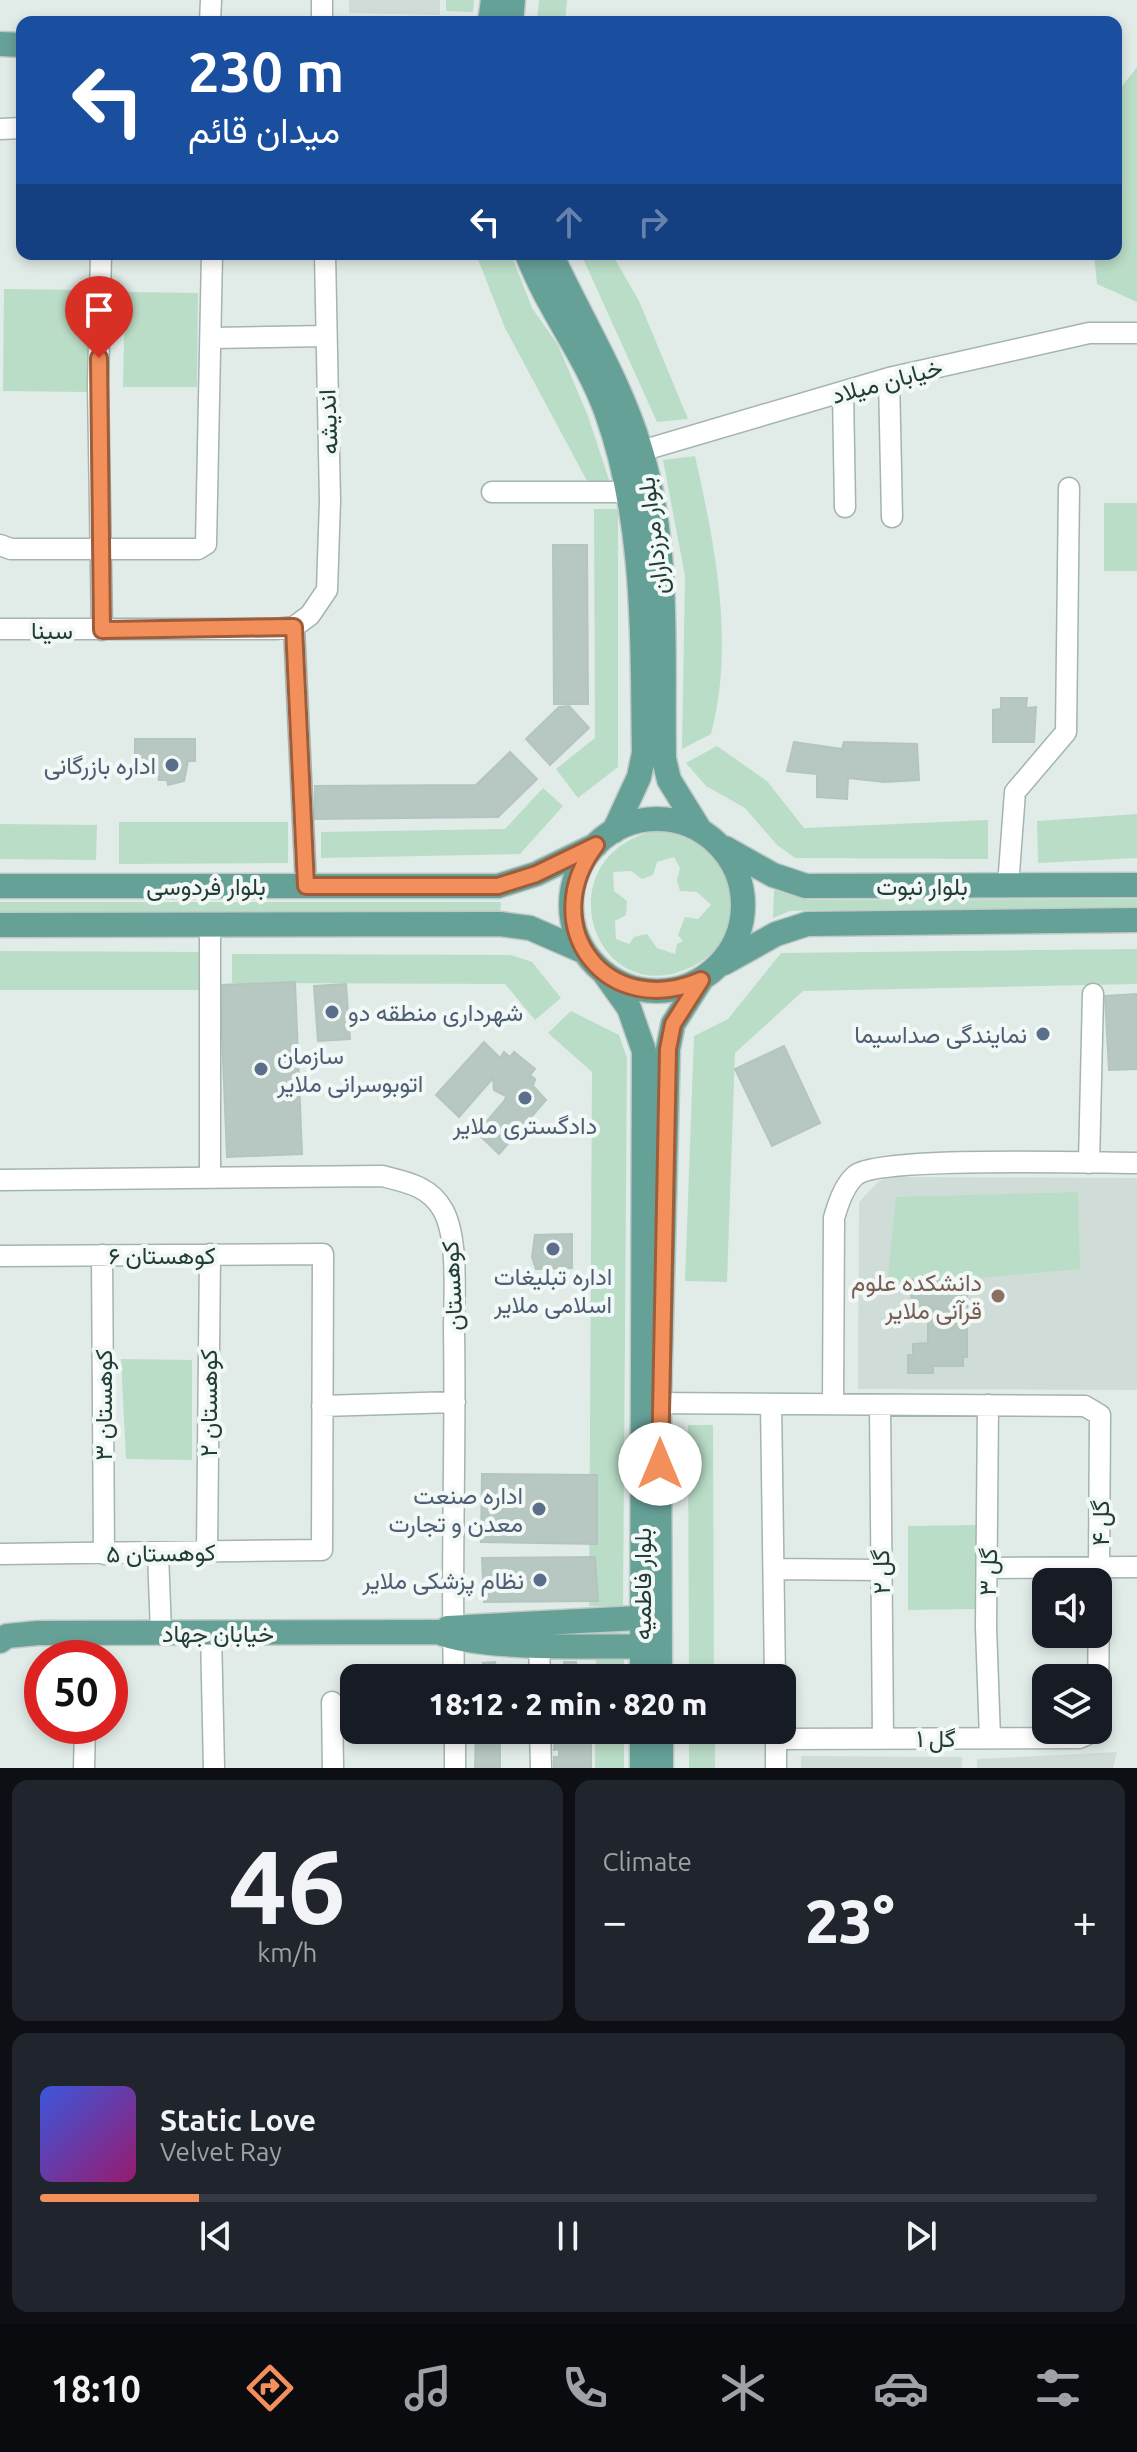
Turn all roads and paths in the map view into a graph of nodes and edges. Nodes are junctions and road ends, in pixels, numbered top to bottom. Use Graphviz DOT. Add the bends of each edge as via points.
graph roads {
  1 [pos="101,260"];
  2 [pos="212,260"];
  3 [pos="325,260"];
  4 [pos="530,260"];
  5 [pos="554,260"];
  6 [pos="1137,333"];
  7 [pos="326,336"];
  8 [pos="212,338"];
  9 [pos="889,378"];
  10 [pos="843,392"];
  11 [pos="641,451"];
  12 [pos="1069,488"];
  13 [pos="492,492"];
  14 [pos="630,492"];
  15 [pos="845,507"];
  16 [pos="892,517"];
  17 [pos="6,547"];
  18 [pos="99,549"];
  19 [pos="294,627"];
  20 [pos="0,629"];
  21 [pos="102,630"];
  22 [pos="709,837"];
  23 [pos="605,838"];
  24 [pos="1137,885"];
  25 [pos="0,886"];
  26 [pos="306,886"];
  27 [pos="1008,886"];
  28 [pos="1137,920"];
  29 [pos="0,925"];
  30 [pos="210,925"];
  31 [pos="585,952"];
  32 [pos="604,973"];
  33 [pos="710,973"];
  34 [pos="1093,994"];
  35 [pos="1089,1163"];
  36 [pos="1137,1163"];
  37 [pos="210,1178"];
  38 [pos="0,1180"];
  39 [pos="210,1254"];
  40 [pos="102,1255"];
  41 [pos="0,1256"];
  42 [pos="455,1402"];
  43 [pos="650,1403"];
  44 [pos="771,1404"];
  45 [pos="833,1404"];
  46 [pos="880,1405"];
  47 [pos="988,1405"];
  48 [pos="322,1406"];
  49 [pos="207,1552"];
  50 [pos="158,1553"];
  51 [pos="0,1554"];
  52 [pos="104,1554"];
  53 [pos="1100,1567"];
  54 [pos="1137,1567"];
  55 [pos="988,1568"];
  56 [pos="774,1569"];
  57 [pos="881,1570"];
  58 [pos="651,1617"];
  59 [pos="0,1630"];
  60 [pos="448,1632"];
  61 [pos="38,1633"];
  62 [pos="86,1633"];
  63 [pos="161,1633"];
  64 [pos="211,1633"];
  65 [pos="86,1640"];
  66 [pos="0,1641"];
  67 [pos="539,1644"];
  68 [pos="651,1646"];
  69 [pos="452,1664"];
  70 [pos="540,1664"];
  71 [pos="646,1664"];
  72 [pos="656,1664"];
  73 [pos="775,1664"];
  74 [pos="1098,1664"];
  75 [pos="332,1702"];
  76 [pos="796,1735"];
  77 [pos="883,1738"];
  78 [pos="990,1738"];
  79 [pos="1032,1738"];
  80 [pos="85,1744"];
  81 [pos="455,1744"];
  82 [pos="540,1744"];
  83 [pos="642,1744"];
  84 [pos="661,1744"];
  85 [pos="776,1744"];
  86 [pos="84,1768"];
  87 [pos="214,1768"];
  88 [pos="333,1768"];
  89 [pos="455,1768"];
  90 [pos="541,1768"];
  91 [pos="642,1768"];
  92 [pos="661,1768"];
  93 [pos="776,1768"];
  1 -- 18 [label="street"];
  2 -- 8 [label="street"];
  3 -- 7 [label="street, اندیشه"];
  4 -- 14 [label="main road, بلوار مرزداران" via="605,408"];
  5 -- 11 [label="main road, بلوار مرزداران" via="624,400"];
  6 -- 9 [label="street, خیابان میلاد" via="1089,333"];
  7 -- 8 [label="street"];
  7 -- 19 [label="street, اندیشه" via="327,590"];
  8 -- 18 [label="street" via="206,544 198,549"];
  9 -- 10 [label="street, خیابان میلاد"];
  9 -- 16 [label="street"];
  10 -- 11 [label="street, خیابان میلاد"];
  10 -- 15 [label="street"];
  11 -- 22 [label="main road, بلوار مرزداران" via="657,536 664,759 669,780"];
  12 -- 27 [label="street" via="1066,732 1015,792"];
  13 -- 14 [label="street"];
  14 -- 23 [label="main road, بلوار مرزداران" via="640,580 644,753 639,777"];
  17 -- 18 [label="street"];
  18 -- 21 [label="street"];
  19 -- 21 [label="street, سینا"];
  19 -- 26 [label="street"];
  20 -- 21 [label="street, سینا"];
  22 -- 23 [label="main road" via="679,822 657,819 635,822"];
  22 -- 27 [label="main road, بلوار نبوت" via="773,875 806,886"];
  22 -- 33 [label="main road" via="738,876 743,914 739,933"];
  23 -- 26 [label="main road, بلوار فردوسی" via="536,874 498,886"];
  23 -- 31 [label="main road" via="582,863 573,896 575,931"];
  24 -- 27 [label="main road, بلوار نبوت"];
  25 -- 26 [label="main road, بلوار فردوسی"];
  28 -- 33 [label="main road, بلوار نبوت" via="807,924 776,934"];
  29 -- 30 [label="main road, بلوار فردوسی"];
  30 -- 31 [label="main road, بلوار فردوسی" via="500,924 530,928"];
  30 -- 37 [label="street"];
  31 -- 32 [label="main road"];
  32 -- 33 [label="main road" via="641,990 662,991"];
  32 -- 43 [label="main road, بلوار فاطمیه" via="629,1008 644,1051"];
  33 -- 43 [label="main road, بلوار فاطمیه" via="673,1024 668,1049"];
  34 -- 35 [label="street"];
  35 -- 36 [label="street"];
  35 -- 45 [label="street" via="957,1163 882,1167 856,1175 834,1218"];
  37 -- 38 [label="street, کوهستان"];
  37 -- 42 [label="street, کوهستان" via="382,1176 427,1191 443,1211 451,1238"];
  39 -- 40 [label="street, کوهستان ۶"];
  39 -- 48 [label="street, کوهستان ۶" via="323,1254"];
  39 -- 49 [label="street, کوهستان ۲"];
  40 -- 41 [label="street, کوهستان ۶"];
  40 -- 52 [label="street, کوهستان ۳"];
  42 -- 48 [label="street"];
  42 -- 60 [label="street, کوهستان"];
  43 -- 44 [label="street"];
  43 -- 58 [label="main road, بلوار فاطمیه"];
  44 -- 45 [label="street"];
  44 -- 56 [label="street"];
  45 -- 46 [label="street"];
  46 -- 47 [label="street"];
  46 -- 57 [label="street, گل ۲"];
  47 -- 53 [label="street, گل ۴" via="1085,1406 1100,1415"];
  47 -- 55 [label="street, گل ۳"];
  48 -- 49 [label="street, کوهستان ۵" via="322,1550"];
  49 -- 50 [label="street, کوهستان ۵"];
  50 -- 52 [label="street, کوهستان ۵"];
  50 -- 63 [label="street"];
  51 -- 52 [label="street, کوهستان ۵"];
  53 -- 54 [label="street"];
  53 -- 55 [label="street"];
  53 -- 74 [label="street, گل ۴"];
  55 -- 78 [label="street, گل ۳"];
  56 -- 57 [label="street"];
  56 -- 73 [label="street"];
  57 -- 77 [label="street, گل ۲"];
  58 -- 60 [label="main road, خیابان جهاد"];
  58 -- 68 [label="main road, بلوار فاطمیه"];
  59 -- 61 [label="main road"];
  60 -- 64 [label="main road, خیابان جهاد"];
  60 -- 67 [label="main road, خیابان جهاد"];
  60 -- 69 [label="street, کوهستان"];
  61 -- 62 [label="main road, خیابان جهاد"];
  61 -- 66 [label="main road, خیابان جهاد"];
  62 -- 63 [label="main road, خیابان جهاد"];
  62 -- 65 [label="street"];
  63 -- 64 [label="main road, خیابان جهاد"];
  64 -- 87 [label="street"];
  67 -- 68 [label="main road, خیابان جهاد"];
  67 -- 70 [label="street"];
  68 -- 71 [label="main road, بلوار فاطمیه"];
  68 -- 72 [label="main road, بلوار فاطمیه"];
  75 -- 88 [label="street"];
  76 -- 77 [label="street, گل ۱"];
  77 -- 78 [label="street, گل ۱"];
  78 -- 79 [label="street, گل ۱"];
  80 -- 86 [label="street"];
  81 -- 89 [label="street"];
  82 -- 90 [label="street"];
  83 -- 91 [label="main road"];
  84 -- 92 [label="main road"];
  85 -- 93 [label="street"];
}
